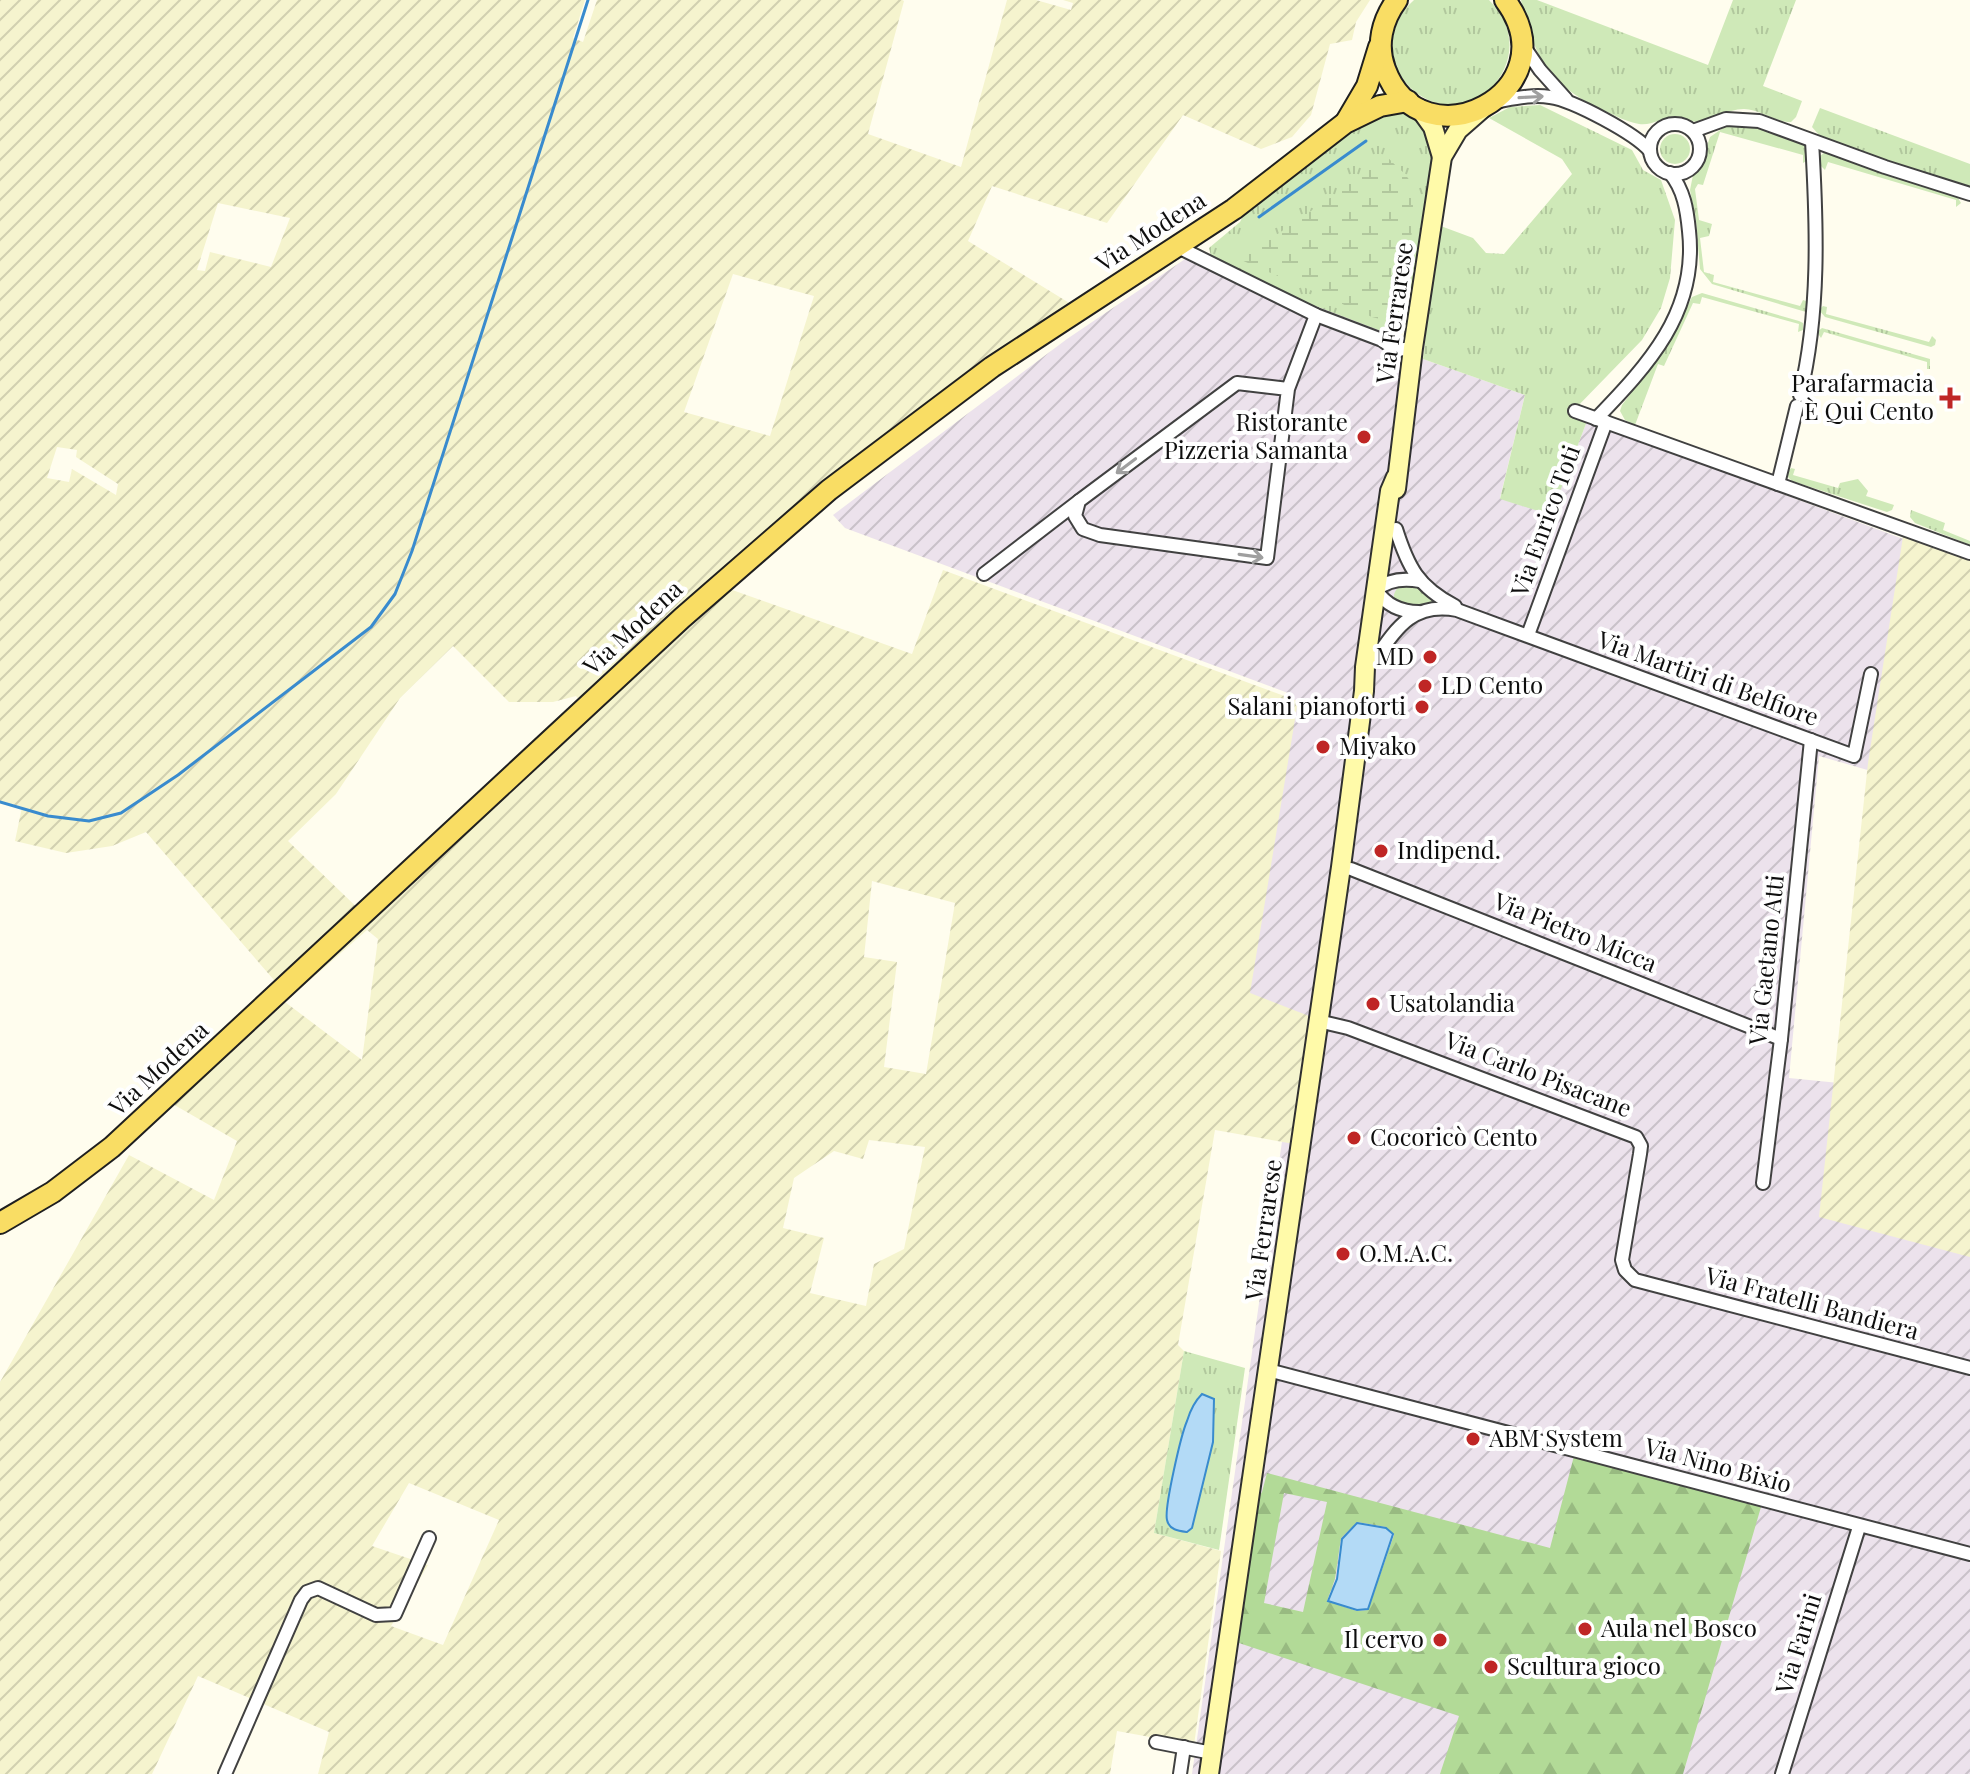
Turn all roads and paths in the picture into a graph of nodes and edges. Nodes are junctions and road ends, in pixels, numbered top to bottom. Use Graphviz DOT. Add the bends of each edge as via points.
graph roads {
  1 [pos="1397,0"];
  2 [pos="1505,0"];
  3 [pos="1515,0"];
  4 [pos="1518,22"];
  5 [pos="1381,42"];
  6 [pos="1522,42"];
  7 [pos="1569,102"];
  8 [pos="1414,105"];
  9 [pos="1489,105"];
  10 [pos="1345,123"];
  11 [pos="1717,123"];
  12 [pos="1623,128"];
  13 [pos="1660,128"];
  14 [pos="1693,131"];
  15 [pos="1812,141"];
  16 [pos="1700,145"];
  17 [pos="1650,151"];
  18 [pos="1442,157"];
  19 [pos="1693,166"];
  20 [pos="1670,173"];
  21 [pos="1970,194"];
  22 [pos="1685,204"];
  23 [pos="1178,247"];
  24 [pos="1316,315"];
  25 [pos="1413,348"];
  26 [pos="1288,389"];
  27 [pos="1615,399"];
  28 [pos="1575,411"];
  29 [pos="1606,422"];
  30 [pos="1396,477"];
  31 [pos="1778,484"];
  32 [pos="1079,501"];
  33 [pos="1396,529"];
  34 [pos="1970,553"];
  35 [pos="984,574"];
  36 [pos="1420,581"];
  37 [pos="1384,591"];
  38 [pos="1423,612"];
  39 [pos="1469,614"];
  40 [pos="1528,635"];
  41 [pos="1376,658"];
  42 [pos="1871,674"];
  43 [pos="1364,691"];
  44 [pos="1811,740"];
  45 [pos="1351,869"];
  46 [pos="1318,1021"];
  47 [pos="1781,1039"];
  48 [pos="1763,1183"];
  49 [pos="0,1223"];
  50 [pos="1642,1283"];
  51 [pos="1970,1368"];
  52 [pos="1268,1370"];
  53 [pos="1859,1527"];
  54 [pos="429,1538"];
  55 [pos="1970,1554"];
  56 [pos="1156,1742"];
  57 [pos="1184,1747"];
  58 [pos="1212,1753"];
  59 [pos="225,1774"];
  60 [pos="1180,1774"];
  61 [pos="1209,1774"];
  62 [pos="1782,1774"];
  1 -- 5 [label="main road, Via Modena" via="1386,17"];
  2 -- 4 [label="main road"];
  3 -- 4 [label="main road"];
  4 -- 6 [label="main road"];
  5 -- 8 [label="main road" via="1386,72 1396,90"];
  5 -- 10 [label="main road, Via Modena" via="1367,86"];
  6 -- 7 [label="street"];
  6 -- 9 [label="main road" via="1513,80"];
  9 -- 7 [label="street, one-way" via="1534,96"];
  7 -- 12 [label="street"];
  8 -- 9 [label="main road, Via Modena" via="1451,116"];
  8 -- 10 [label="main road, Via Modena" via="1380,106"];
  8 -- 18 [label="main road, Via Ferrarese" via="1433,127"];
  9 -- 18 [label="main road, Via Ferrarese" via="1458,130"];
  10 -- 23 [label="main road, Via Modena"];
  11 -- 14 [label="street"];
  11 -- 15 [label="street" via="1737,118 1759,121"];
  11 -- 16 [label="street"];
  12 -- 13 [label="street"];
  12 -- 17 [label="street"];
  13 -- 14 [label="street" via="1681,124"];
  13 -- 17 [label="street"];
  14 -- 16 [label="street"];
  15 -- 21 [label="street"];
  15 -- 31 [label="street" via="1817,223 1813,319"];
  16 -- 19 [label="street"];
  17 -- 20 [label="street" via="1654,163"];
  18 -- 25 [label="main road, Via Ferrarese"];
  19 -- 20 [label="street"];
  19 -- 22 [label="street"];
  20 -- 22 [label="street"];
  22 -- 27 [label="street" via="1690,254 1683,300 1664,340"];
  23 -- 24 [label="street"];
  23 -- 49 [label="main road, Via Modena" via="992,367 817,500 682,618 122,1138 68,1182"];
  24 -- 25 [label="street" via="1396,350"];
  24 -- 26 [label="street"];
  25 -- 30 [label="main road, Via Ferrarese"];
  26 -- 32 [label="street, one-way" via="1237,383"];
  32 -- 26 [label="street, one-way" via="1075,516 1083,529 1100,535 1267,558"];
  27 -- 29 [label="street"];
  27 -- 29 [label="street"];
  28 -- 29 [label="street"];
  29 -- 31 [label="street"];
  29 -- 40 [label="street, Via Enrico Toti"];
  30 -- 33 [label="main road, Via Ferrarese"];
  30 -- 37 [label="main road, Via Ferrarese" via="1390,491"];
  31 -- 34 [label="street"];
  32 -- 35 [label="street"];
  33 -- 36 [label="street, Via Martiri di Belfiore"];
  33 -- 37 [label="main road, Via Ferrarese"];
  36 -- 37 [label="street" via="1403,578"];
  36 -- 39 [label="street, Via Martiri di Belfiore"];
  37 -- 38 [label="street, Via Martiri di Belfiore" via="1401,610"];
  37 -- 41 [label="main road, Via Ferrarese"];
  37 -- 43 [label="main road, Via Ferrarese"];
  38 -- 39 [label="street, Via Martiri di Belfiore" via="1450,608"];
  38 -- 41 [label="street" via="1398,626"];
  39 -- 40 [label="street, Via Martiri di Belfiore"];
  40 -- 44 [label="street, Via Martiri di Belfiore"];
  41 -- 43 [label="main road, Via Ferrarese"];
  42 -- 44 [label="street, Via Martiri di Belfiore" via="1854,756"];
  43 -- 46 [label="main road, Via Ferrarese"];
  44 -- 47 [label="street, Via Gaetano Atti"];
  45 -- 47 [label="street, Via Pietro Micca"];
  46 -- 50 [label="street, Via Carlo Pisacane" via="1636,1137 1641,1146 1622,1260 1629,1275"];
  46 -- 52 [label="main road, Via Ferrarese"];
  47 -- 48 [label="street, Via Gaetano Atti"];
  50 -- 51 [label="street, Via Fratelli Bandiera"];
  52 -- 53 [label="street, Via Nino Bixio"];
  52 -- 58 [label="main road, Via Ferrarese"];
  53 -- 55 [label="street, Via Nino Bixio"];
  53 -- 62 [label="street, Via Farini"];
  54 -- 59 [label="street" via="395,1614 376,1615 318,1588 307,1592"];
  56 -- 57 [label="street"];
  57 -- 58 [label="street"];
  57 -- 60 [label="street"];
  58 -- 61 [label="main road, Via Ferrarese"];
}
